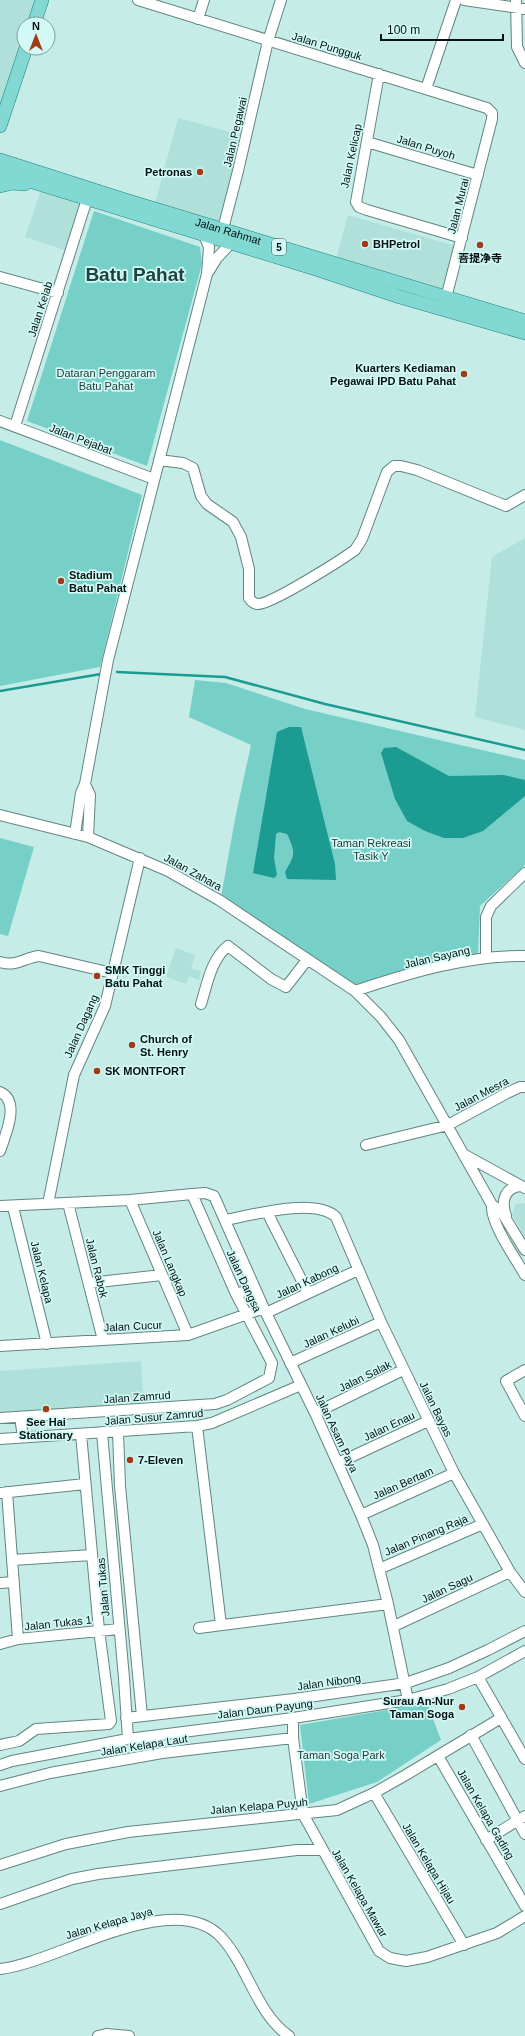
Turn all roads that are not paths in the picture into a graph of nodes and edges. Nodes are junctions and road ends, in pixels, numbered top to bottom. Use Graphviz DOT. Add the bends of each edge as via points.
graph roads {
  1 [pos="42,0"];
  2 [pos="138,0"];
  3 [pos="204,0"];
  4 [pos="281,0"];
  5 [pos="456,0"];
  6 [pos="464,0"];
  7 [pos="519,6"];
  8 [pos="37,16"];
  9 [pos="198,19"];
  10 [pos="268,41"];
  11 [pos="23,56"];
  12 [pos="525,63"];
  13 [pos="379,74"];
  14 [pos="426,89"];
  15 [pos="492,119"];
  16 [pos="0,126"];
  17 [pos="367,142"];
  18 [pos="0,160"];
  19 [pos="0,172"];
  20 [pos="478,175"];
  21 [pos="0,186"];
  22 [pos="48,187"];
  23 [pos="87,199"];
  24 [pos="223,229"];
  25 [pos="204,235"];
  26 [pos="462,238"];
  27 [pos="231,243"];
  28 [pos="207,274"];
  29 [pos="0,277"];
  30 [pos="58,293"];
  31 [pos="446,298"];
  32 [pos="525,321"];
  33 [pos="525,333"];
  34 [pos="0,421"];
  35 [pos="15,426"];
  36 [pos="159,460"];
  37 [pos="154,479"];
  38 [pos="525,495"];
  39 [pos="85,784"];
  40 [pos="0,815"];
  41 [pos="75,834"];
  42 [pos="88,837"];
  43 [pos="140,858"];
  44 [pos="525,873"];
  45 [pos="525,956"];
  46 [pos="486,958"];
  47 [pos="307,960"];
  48 [pos="0,962"];
  49 [pos="112,973"];
  50 [pos="355,991"];
  51 [pos="201,1004"];
  52 [pos="525,1087"];
  53 [pos="0,1092"];
  54 [pos="448,1124"];
  55 [pos="366,1145"];
  56 [pos="0,1151"];
  57 [pos="464,1154"];
  58 [pos="502,1177"];
  59 [pos="523,1187"];
  60 [pos="482,1188"];
  61 [pos="192,1194"];
  62 [pos="130,1200"];
  63 [pos="68,1202"];
  64 [pos="48,1204"];
  65 [pos="0,1206"];
  66 [pos="492,1206"];
  67 [pos="13,1207"];
  68 [pos="267,1212"];
  69 [pos="226,1220"];
  70 [pos="509,1223"];
  71 [pos="525,1250"];
  72 [pos="358,1270"];
  73 [pos="162,1275"];
  74 [pos="525,1275"];
  75 [pos="88,1283"];
  76 [pos="255,1288"];
  77 [pos="308,1293"];
  78 [pos="236,1294"];
  79 [pos="265,1310"];
  80 [pos="246,1314"];
  81 [pos="381,1322"];
  82 [pos="188,1335"];
  83 [pos="103,1340"];
  84 [pos="47,1344"];
  85 [pos="0,1346"];
  86 [pos="290,1363"];
  87 [pos="403,1370"];
  88 [pos="525,1370"];
  89 [pos="270,1378"];
  90 [pos="301,1385"];
  91 [pos="315,1413"];
  92 [pos="525,1416"];
  93 [pos="20,1417"];
  94 [pos="0,1418"];
  95 [pos="428,1421"];
  96 [pos="197,1426"];
  97 [pos="118,1432"];
  98 [pos="102,1433"];
  99 [pos="81,1434"];
  100 [pos="23,1437"];
  101 [pos="0,1439"];
  102 [pos="338,1463"];
  103 [pos="454,1473"];
  104 [pos="85,1484"];
  105 [pos="3,1492"];
  106 [pos="361,1515"];
  107 [pos="483,1524"];
  108 [pos="0,1548"];
  109 [pos="10,1548"];
  110 [pos="92,1555"];
  111 [pos="12,1560"];
  112 [pos="379,1569"];
  113 [pos="510,1572"];
  114 [pos="14,1582"];
  115 [pos="0,1583"];
  116 [pos="525,1592"];
  117 [pos="388,1604"];
  118 [pos="221,1625"];
  119 [pos="394,1626"];
  120 [pos="199,1628"];
  121 [pos="119,1629"];
  122 [pos="99,1630"];
  123 [pos="525,1631"];
  124 [pos="18,1639"];
  125 [pos="0,1644"];
  126 [pos="525,1650"];
  127 [pos="478,1676"];
  128 [pos="406,1683"];
  129 [pos="408,1700"];
  130 [pos="142,1716"];
  131 [pos="126,1718"];
  132 [pos="293,1718"];
  133 [pos="501,1718"];
  134 [pos="470,1735"];
  135 [pos="293,1738"];
  136 [pos="128,1739"];
  137 [pos="0,1744"];
  138 [pos="438,1756"];
  139 [pos="525,1759"];
  140 [pos="0,1765"];
  141 [pos="0,1786"];
  142 [pos="374,1793"];
  143 [pos="303,1814"];
  144 [pos="521,1819"];
  145 [pos="525,1834"];
  146 [pos="486,1840"];
  147 [pos="321,1850"];
  148 [pos="0,1865"];
  149 [pos="0,1904"];
  150 [pos="525,1906"];
  151 [pos="525,1916"];
  152 [pos="464,1945"];
  153 [pos="0,1969"];
  154 [pos="98,2036"];
  155 [pos="129,2036"];
  156 [pos="289,2036"];
  1 -- 8 [label="main road"];
  2 -- 9 [label="street"];
  3 -- 9 [label="street"];
  4 -- 10 [label="street, Jalan Pegawai"];
  5 -- 14 [label="street"];
  6 -- 7 [label="street"];
  7 -- 12 [label="street" via="517,47"];
  9 -- 10 [label="street"];
  10 -- 13 [label="street, Jalan Pungguk"];
  10 -- 24 [label="street, Jalan Pegawai"];
  11 -- 16 [label="main road"];
  13 -- 14 [label="street, Jalan Pungguk"];
  13 -- 17 [label="street, Jalan Kelicap"];
  14 -- 15 [label="street, Jalan Pungguk" via="487,108 492,113"];
  15 -- 20 [label="street, Jalan Murai"];
  17 -- 20 [label="street, Jalan Puyoh"];
  17 -- 26 [label="street, Jalan Kelicap" via="355,198 359,207"];
  18 -- 24 [label="main road, Jalan Rahmat / 5"];
  19 -- 22 [label="main road, Jalan Rahmat / 5"];
  20 -- 26 [label="street, Jalan Murai"];
  21 -- 22 [label="main road" via="12,183"];
  22 -- 23 [label="main road, Jalan Rahmat / 5"];
  23 -- 25 [label="main road, Jalan Rahmat / 5"];
  23 -- 30 [label="street, Jalan Kelab"];
  24 -- 31 [label="main road, Jalan Rahmat / 5"];
  25 -- 27 [label="main road, Jalan Rahmat / 5"];
  25 -- 28 [label="street" via="209,247"];
  26 -- 31 [label="street, Jalan Murai"];
  27 -- 28 [label="street"];
  27 -- 33 [label="main road, Jalan Rahmat / 5"];
  28 -- 36 [label="street"];
  29 -- 30 [label="street"];
  30 -- 35 [label="street, Jalan Kelab"];
  31 -- 32 [label="main road, Jalan Rahmat / 5"];
  34 -- 35 [label="street, Jalan Pejabat"];
  35 -- 37 [label="street, Jalan Pejabat"];
  36 -- 37 [label="street"];
  36 -- 38 [label="street" via="183,463 193,468 201,496 207,504 233,522 246,551 249,598 259,604 294,587 355,550 362,539 387,472 394,466 417,470 506,506"];
  37 -- 39 [label="street" via="108,660"];
  39 -- 41 [label="street" via="81,793"];
  39 -- 42 [label="street" via="90,794"];
  40 -- 41 [label="street, Jalan Zahara"];
  41 -- 42 [label="street, Jalan Zahara"];
  42 -- 43 [label="street, Jalan Zahara"];
  43 -- 47 [label="street, Jalan Zahara" via="219,900"];
  43 -- 49 [label="street, Jalan Dagang"];
  44 -- 46 [label="street" via="491,906 486,917"];
  45 -- 46 [label="street, Jalan Sayang"];
  46 -- 50 [label="street, Jalan Sayang" via="381,982"];
  47 -- 50 [label="street, Jalan Zahara"];
  47 -- 51 [label="street" via="286,986 272,979 228,946 212,970"];
  48 -- 49 [label="street" via="15,964 39,956"];
  49 -- 64 [label="street, Jalan Dagang" via="105,1006 74,1075"];
  50 -- 54 [label="street, Jalan Zahara" via="399,1040"];
  52 -- 54 [label="street, Jalan Mesra" via="507,1093"];
  53 -- 56 [label="street" via="9,1102 11,1110"];
  54 -- 55 [label="street, Jalan Mesra"];
  54 -- 57 [label="street, Jalan Zahara"];
  57 -- 58 [label="street"];
  57 -- 60 [label="street, Jalan Zahara"];
  58 -- 59 [label="street"];
  58 -- 60 [label="street" via="490,1178"];
  59 -- 70 [label="street" via="513,1187 507,1192 503,1208"];
  60 -- 66 [label="street, Jalan Zahara"];
  61 -- 62 [label="street"];
  61 -- 69 [label="street, Jalan Asam Paya" via="204,1193 214,1196"];
  61 -- 78 [label="street, Jalan Dangsa"];
  62 -- 63 [label="street"];
  62 -- 73 [label="street, Jalan Langkap"];
  63 -- 64 [label="street"];
  63 -- 75 [label="street, Jalan Rabok"];
  64 -- 67 [label="street"];
  65 -- 67 [label="street"];
  66 -- 70 [label="street" via="501,1211"];
  66 -- 74 [label="street" via="496,1223"];
  67 -- 84 [label="street, Jalan Kelapa"];
  68 -- 69 [label="street, Jalan Bayas"];
  68 -- 72 [label="street, Jalan Bayas" via="288,1209 331,1212 336,1217"];
  68 -- 77 [label="street"];
  69 -- 76 [label="street, Jalan Asam Paya"];
  70 -- 71 [label="street"];
  72 -- 77 [label="street, Jalan Kabong"];
  72 -- 81 [label="street, Jalan Bayas"];
  73 -- 75 [label="street"];
  73 -- 82 [label="street, Jalan Langkap"];
  75 -- 83 [label="street, Jalan Rabok"];
  76 -- 78 [label="street"];
  76 -- 79 [label="street, Jalan Asam Paya"];
  77 -- 79 [label="street, Jalan Kabong"];
  78 -- 80 [label="street, Jalan Dangsa"];
  79 -- 80 [label="street, Jalan Cucur"];
  79 -- 86 [label="street, Jalan Asam Paya"];
  80 -- 82 [label="street, Jalan Cucur"];
  80 -- 89 [label="street, Jalan Dangsa" via="272,1364"];
  81 -- 86 [label="street, Jalan Kelubi"];
  81 -- 87 [label="street, Jalan Bayas"];
  82 -- 83 [label="street, Jalan Cucur"];
  83 -- 84 [label="street, Jalan Cucur"];
  84 -- 85 [label="street, Jalan Cucur"];
  86 -- 90 [label="street, Jalan Asam Paya"];
  87 -- 91 [label="street, Jalan Salak"];
  87 -- 95 [label="street, Jalan Bayas"];
  88 -- 92 [label="street" via="506,1381"];
  89 -- 93 [label="street, Jalan Zamrud" via="215,1404"];
  90 -- 91 [label="street, Jalan Asam Paya"];
  90 -- 96 [label="street, Jalan Susur Zamrud" via="212,1424"];
  91 -- 102 [label="street, Jalan Asam Paya"];
  93 -- 94 [label="street, Jalan Zamrud"];
  93 -- 100 [label="street"];
  95 -- 102 [label="street, Jalan Enau"];
  95 -- 103 [label="street, Jalan Bayas"];
  96 -- 97 [label="street, Jalan Susur Zamrud"];
  96 -- 118 [label="street"];
  97 -- 98 [label="street, Jalan Susur Zamrud"];
  97 -- 130 [label="street" via="120,1486"];
  98 -- 99 [label="street, Jalan Susur Zamrud"];
  98 -- 121 [label="street, Jalan Tukas"];
  99 -- 100 [label="street, Jalan Susur Zamrud"];
  99 -- 104 [label="street"];
  100 -- 101 [label="street, Jalan Susur Zamrud"];
  102 -- 106 [label="street, Jalan Asam Paya"];
  103 -- 106 [label="street, Jalan Bertam"];
  103 -- 107 [label="street, Jalan Bayas"];
  104 -- 105 [label="street"];
  104 -- 110 [label="street"];
  105 -- 109 [label="street"];
  106 -- 112 [label="street, Jalan Asam Paya"];
  107 -- 112 [label="street, Jalan Pinang Raja"];
  107 -- 113 [label="street, Jalan Bayas"];
  108 -- 109 [label="street"];
  109 -- 111 [label="street"];
  110 -- 111 [label="street"];
  110 -- 122 [label="street"];
  111 -- 114 [label="street"];
  112 -- 117 [label="street, Jalan Asam Paya"];
  113 -- 116 [label="street, Jalan Bayas"];
  113 -- 119 [label="street, Jalan Sagu"];
  114 -- 115 [label="street"];
  114 -- 124 [label="street"];
  117 -- 118 [label="street"];
  117 -- 119 [label="street, Jalan Asam Paya"];
  118 -- 120 [label="street"];
  119 -- 128 [label="street, Jalan Asam Paya"];
  121 -- 122 [label="street, Jalan Tukas 1"];
  121 -- 131 [label="street, Jalan Tukas"];
  122 -- 124 [label="street, Jalan Tukas 1"];
  122 -- 137 [label="street" via="111,1721 109,1724 36,1729 19,1741"];
  123 -- 128 [label="street, Jalan Nibong" via="449,1668"];
  124 -- 125 [label="street, Jalan Tukas 1"];
  126 -- 127 [label="street, Jalan Daun Payung"];
  127 -- 129 [label="street, Jalan Daun Payung" via="448,1689"];
  127 -- 133 [label="street"];
  128 -- 129 [label="street, Jalan Asam Paya"];
  128 -- 130 [label="street, Jalan Nibong" via="287,1700"];
  129 -- 132 [label="street, Jalan Daun Payung"];
  130 -- 131 [label="street, Jalan Nibong"];
  131 -- 136 [label="street, Jalan Tukas"];
  132 -- 135 [label="street, Jalan Kelapa Mawar"];
  132 -- 136 [label="street, Jalan Daun Payung"];
  133 -- 134 [label="street, Jalan Kelapa Puyuh"];
  133 -- 139 [label="street"];
  134 -- 138 [label="street, Jalan Kelapa Puyuh"];
  134 -- 144 [label="street"];
  135 -- 141 [label="street, Jalan Kelapa Laut" via="162,1753 50,1773"];
  135 -- 143 [label="street, Jalan Kelapa Mawar"];
  136 -- 140 [label="street, Jalan Daun Payung"];
  138 -- 142 [label="street, Jalan Kelapa Puyuh"];
  138 -- 146 [label="street, Jalan Kelapa Gading"];
  142 -- 143 [label="street, Jalan Kelapa Puyuh" via="337,1810"];
  142 -- 152 [label="street, Jalan Kelapa Hijau"];
  143 -- 147 [label="street, Jalan Kelapa Mawar"];
  143 -- 148 [label="street, Jalan Kelapa Puyuh" via="128,1832 66,1844"];
  144 -- 145 [label="street"];
  144 -- 146 [label="street"];
  146 -- 150 [label="street, Jalan Kelapa Gading"];
  147 -- 149 [label="street" via="297,1850 98,1874 72,1879"];
  147 -- 152 [label="street, Jalan Kelapa Mawar" via="379,1951 390,1958 406,1961 427,1958"];
  151 -- 152 [label="street, Jalan Kelapa Mawar" via="496,1933"];
  153 -- 156 [label="street, Jalan Kelapa Jaya" via="130,1928 166,1919 186,1919 209,1928 223,1939 267,2012 279,2029"];
  154 -- 155 [label="street"];
}
